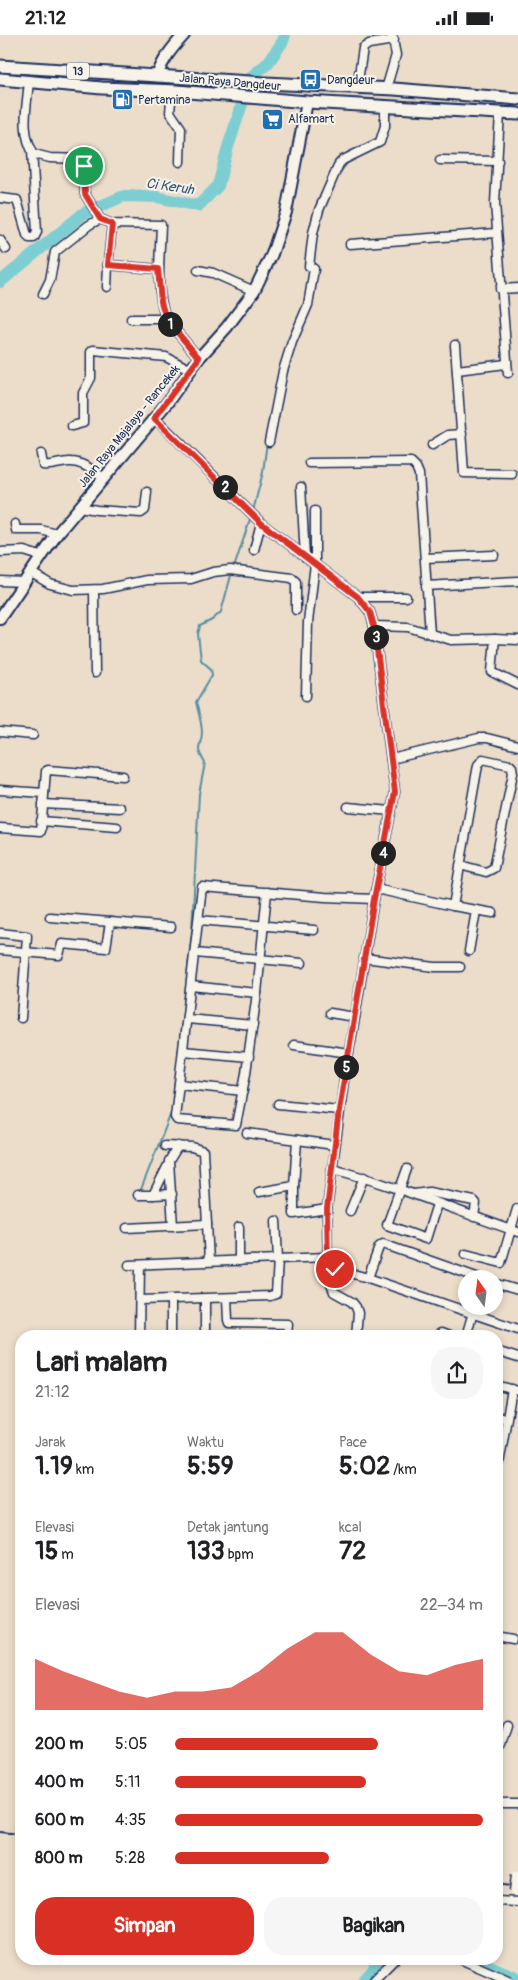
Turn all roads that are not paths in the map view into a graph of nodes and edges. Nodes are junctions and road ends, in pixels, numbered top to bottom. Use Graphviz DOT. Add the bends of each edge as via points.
graph roads {
  1 [pos="184,35"];
  2 [pos="393,38"];
  3 [pos="0,66"];
  4 [pos="157,76"];
  5 [pos="0,79"];
  6 [pos="29,81"];
  7 [pos="357,88"];
  8 [pos="389,89"];
  9 [pos="172,91"];
  10 [pos="518,99"];
  11 [pos="306,102"];
  12 [pos="389,107"];
  13 [pos="500,113"];
  14 [pos="518,114"];
  15 [pos="32,150"];
  16 [pos="440,160"];
  17 [pos="498,161"];
  18 [pos="180,162"];
  19 [pos="0,198"];
  20 [pos="98,216"];
  21 [pos="112,224"];
  22 [pos="496,233"];
  23 [pos="0,240"];
  24 [pos="350,244"];
  25 [pos="6,249"];
  26 [pos="108,265"];
  27 [pos="158,269"];
  28 [pos="198,270"];
  29 [pos="107,287"];
  30 [pos="518,288"];
  31 [pos="500,289"];
  32 [pos="254,291"];
  33 [pos="43,294"];
  34 [pos="131,319"];
  35 [pos="166,319"];
  36 [pos="455,345"];
  37 [pos="199,358"];
  38 [pos="506,364"];
  39 [pos="191,370"];
  40 [pos="457,370"];
  41 [pos="508,373"];
  42 [pos="154,418"];
  43 [pos="72,426"];
  44 [pos="462,435"];
  45 [pos="269,442"];
  46 [pos="432,445"];
  47 [pos="41,454"];
  48 [pos="309,463"];
  49 [pos="512,475"];
  50 [pos="104,477"];
  51 [pos="301,487"];
  52 [pos="147,492"];
  53 [pos="79,507"];
  54 [pos="315,511"];
  55 [pos="261,523"];
  56 [pos="15,524"];
  57 [pos="57,534"];
  58 [pos="254,550"];
  59 [pos="0,552"];
  60 [pos="494,555"];
  61 [pos="40,556"];
  62 [pos="305,557"];
  63 [pos="425,558"];
  64 [pos="315,564"];
  65 [pos="30,572"];
  66 [pos="0,581"];
  67 [pos="518,581"];
  68 [pos="24,582"];
  69 [pos="426,586"];
  70 [pos="94,590"];
  71 [pos="358,597"];
  72 [pos="406,597"];
  73 [pos="296,610"];
  74 [pos="0,618"];
  75 [pos="374,626"];
  76 [pos="430,635"];
  77 [pos="495,639"];
  78 [pos="518,640"];
  79 [pos="95,673"];
  80 [pos="518,685"];
  81 [pos="306,695"];
  82 [pos="0,732"];
  83 [pos="33,735"];
  84 [pos="518,746"];
  85 [pos="391,759"];
  86 [pos="123,776"];
  87 [pos="0,790"];
  88 [pos="44,793"];
  89 [pos="43,805"];
  90 [pos="348,807"];
  91 [pos="120,808"];
  92 [pos="391,811"];
  93 [pos="41,821"];
  94 [pos="117,827"];
  95 [pos="0,828"];
  96 [pos="460,865"];
  97 [pos="376,889"];
  98 [pos="267,892"];
  99 [pos="374,899"];
  100 [pos="454,906"];
  101 [pos="476,911"];
  102 [pos="492,913"];
  103 [pos="50,917"];
  104 [pos="199,920"];
  105 [pos="110,922"];
  106 [pos="265,926"];
  107 [pos="170,927"];
  108 [pos="314,930"];
  109 [pos="0,933"];
  110 [pos="0,950"];
  111 [pos="470,951"];
  112 [pos="26,953"];
  113 [pos="195,953"];
  114 [pos="364,958"];
  115 [pos="262,959"];
  116 [pos="302,963"];
  117 [pos="460,967"];
  118 [pos="191,986"];
  119 [pos="257,993"];
  120 [pos="330,1013"];
  121 [pos="355,1017"];
  122 [pos="21,1018"];
  123 [pos="187,1019"];
  124 [pos="253,1025"];
  125 [pos="294,1045"];
  126 [pos="183,1051"];
  127 [pos="348,1053"];
  128 [pos="248,1057"];
  129 [pos="179,1084"];
  130 [pos="243,1091"];
  131 [pos="278,1104"];
  132 [pos="339,1110"];
  133 [pos="247,1133"];
  134 [pos="296,1140"];
  135 [pos="334,1145"];
  136 [pos="165,1146"];
  137 [pos="178,1146"];
  138 [pos="170,1161"];
  139 [pos="332,1169"];
  140 [pos="407,1169"];
  141 [pos="364,1177"];
  142 [pos="294,1186"];
  143 [pos="400,1189"];
  144 [pos="259,1192"];
  145 [pos="172,1194"];
  146 [pos="414,1194"];
  147 [pos="138,1195"];
  148 [pos="152,1195"];
  149 [pos="437,1204"];
  150 [pos="327,1209"];
  151 [pos="517,1209"];
  152 [pos="350,1211"];
  153 [pos="474,1217"];
  154 [pos="276,1221"];
  155 [pos="207,1224"];
  156 [pos="173,1226"];
  157 [pos="239,1227"];
  158 [pos="128,1228"];
  159 [pos="514,1231"];
  160 [pos="466,1253"];
  161 [pos="327,1257"];
  162 [pos="278,1259"];
  163 [pos="209,1261"];
  164 [pos="239,1261"];
  165 [pos="129,1265"];
  166 [pos="140,1265"];
  167 [pos="328,1267"];
  168 [pos="458,1271"];
  169 [pos="368,1278"];
  170 [pos="503,1286"];
  171 [pos="518,1290"];
  172 [pos="227,1298"];
  173 [pos="205,1299"];
  174 [pos="141,1300"];
  175 [pos="171,1300"];
  176 [pos="458,1305"];
  177 [pos="472,1315"];
  178 [pos="486,1315"];
  179 [pos="518,1329"];
  180 [pos="139,1330"];
  181 [pos="171,1330"];
  182 [pos="205,1330"];
  183 [pos="288,1330"];
  184 [pos="357,1330"];
  185 [pos="468,1330"];
  186 [pos="503,1353"];
  187 [pos="518,1358"];
  188 [pos="515,1390"];
  189 [pos="503,1418"];
  190 [pos="506,1419"];
  191 [pos="503,1431"];
  192 [pos="503,1637"];
  193 [pos="513,1639"];
  194 [pos="507,1725"];
  195 [pos="503,1738"];
  196 [pos="518,1803"];
  197 [pos="503,1804"];
  198 [pos="516,1875"];
  199 [pos="514,1892"];
  200 [pos="503,1901"];
  201 [pos="518,1902"];
  202 [pos="389,1965"];
  203 [pos="480,1965"];
  204 [pos="374,1980"];
  205 [pos="508,1980"];
  1 -- 4 [label="main road" via="170,49"];
  2 -- 7 [label="street" via="364,48"];
  2 -- 8 [label="street" via="396,55"];
  3 -- 4 [label="highway, Jalan Raya Dangdeur / 13"];
  4 -- 7 [label="highway, Jalan Raya Dangdeur / 13"];
  5 -- 6 [label="highway, Jalan Raya Dangdeur / 13"];
  6 -- 9 [label="highway, Jalan Raya Dangdeur / 13"];
  6 -- 15 [label="street" via="25,122 26,139"];
  7 -- 8 [label="highway, Jalan Raya Dangdeur / 13"];
  8 -- 10 [label="highway, Jalan Raya Dangdeur / 13"];
  9 -- 11 [label="highway, Jalan Raya Dangdeur / 13"];
  9 -- 18 [label="street" via="170,112 181,128"];
  11 -- 12 [label="highway, Jalan Raya Dangdeur / 13"];
  11 -- 32 [label="main road, Jalan Raya Majalaya - Rancekek" via="286,212 272,254"];
  12 -- 13 [label="highway, Jalan Raya Dangdeur / 13"];
  12 -- 45 [label="street" via="380,142 343,159 319,210 313,233 308,305 283,371"];
  13 -- 14 [label="highway, Jalan Raya Dangdeur / 13"];
  13 -- 17 [label="street"];
  15 -- 19 [label="street" via="37,225 34,238 27,235 17,200"];
  15 -- 20 [label="street" via="41,157 82,159 85,194"];
  16 -- 17 [label="street"];
  17 -- 22 [label="street"];
  20 -- 21 [label="street"];
  20 -- 33 [label="street" via="55,252 50,280"];
  21 -- 26 [label="street"];
  21 -- 27 [label="street" via="161,225"];
  22 -- 24 [label="street"];
  22 -- 31 [label="street"];
  23 -- 25 [label="street"];
  26 -- 27 [label="street"];
  26 -- 29 [label="street"];
  27 -- 35 [label="street"];
  28 -- 32 [label="street"];
  30 -- 31 [label="street"];
  31 -- 38 [label="street"];
  32 -- 37 [label="main road, Jalan Raya Majalaya - Rancekek"];
  34 -- 35 [label="street"];
  35 -- 37 [label="street"];
  36 -- 40 [label="street"];
  37 -- 39 [label="main road, Jalan Raya Majalaya - Rancekek"];
  38 -- 40 [label="street"];
  38 -- 41 [label="street"];
  39 -- 42 [label="main road, Jalan Raya Majalaya - Rancekek"];
  39 -- 43 [label="street" via="166,357 93,351 91,378 83,393 83,423"];
  40 -- 44 [label="street"];
  42 -- 50 [label="main road, Jalan Raya Majalaya - Rancekek"];
  42 -- 55 [label="street"];
  44 -- 46 [label="street" via="448,435"];
  44 -- 49 [label="street" via="465,474"];
  47 -- 50 [label="street" via="43,465 71,461"];
  48 -- 63 [label="street" via="410,462 418,474"];
  50 -- 53 [label="main road, Jalan Raya Majalaya - Rancekek"];
  51 -- 62 [label="street"];
  52 -- 53 [label="street" via="145,510 141,513"];
  53 -- 57 [label="main road, Jalan Raya Majalaya - Rancekek"];
  54 -- 64 [label="street"];
  55 -- 58 [label="street"];
  55 -- 62 [label="street"];
  56 -- 57 [label="street" via="16,530"];
  57 -- 61 [label="main road, Jalan Raya Majalaya - Rancekek"];
  59 -- 61 [label="street" via="24,551"];
  60 -- 63 [label="street"];
  61 -- 65 [label="main road, Jalan Raya Majalaya - Rancekek"];
  62 -- 64 [label="street"];
  63 -- 69 [label="street"];
  64 -- 71 [label="street"];
  64 -- 81 [label="street" via="308,622"];
  65 -- 68 [label="main road, Jalan Raya Majalaya - Rancekek"];
  65 -- 70 [label="street" via="63,589"];
  66 -- 68 [label="street"];
  67 -- 69 [label="street"];
  68 -- 74 [label="main road, Jalan Raya Majalaya - Rancekek"];
  69 -- 76 [label="street"];
  70 -- 73 [label="street" via="147,580 191,579 213,572 233,571 295,579"];
  70 -- 79 [label="street"];
  71 -- 72 [label="street"];
  71 -- 75 [label="street" via="370,612"];
  75 -- 76 [label="street" via="408,627"];
  75 -- 85 [label="street"];
  76 -- 77 [label="street" via="451,640"];
  77 -- 78 [label="street"];
  77 -- 80 [label="street" via="492,672"];
  82 -- 83 [label="street"];
  84 -- 85 [label="street" via="479,738"];
  85 -- 92 [label="street" via="395,792"];
  86 -- 88 [label="street" via="48,770"];
  87 -- 88 [label="street"];
  88 -- 89 [label="street"];
  89 -- 91 [label="street"];
  89 -- 93 [label="street"];
  90 -- 92 [label="street"];
  92 -- 97 [label="street"];
  93 -- 94 [label="street"];
  93 -- 95 [label="street" via="40,831"];
  96 -- 96 [label="street" via="480,761 510,765 513,773 494,868 486,872"];
  96 -- 100 [label="street"];
  97 -- 99 [label="street"];
  97 -- 100 [label="street"];
  98 -- 99 [label="street"];
  98 -- 104 [label="street" via="202,887"];
  98 -- 106 [label="street"];
  99 -- 114 [label="street"];
  100 -- 101 [label="street"];
  101 -- 102 [label="street"];
  101 -- 111 [label="street"];
  103 -- 105 [label="street"];
  104 -- 106 [label="street"];
  104 -- 113 [label="street"];
  105 -- 107 [label="street"];
  105 -- 112 [label="street" via="106,949 61,944 59,955"];
  106 -- 108 [label="street"];
  106 -- 115 [label="street"];
  109 -- 112 [label="street" via="27,936"];
  110 -- 112 [label="street"];
  112 -- 122 [label="street"];
  113 -- 115 [label="street"];
  113 -- 118 [label="street"];
  114 -- 117 [label="street"];
  114 -- 121 [label="street"];
  115 -- 116 [label="street"];
  115 -- 119 [label="street"];
  118 -- 119 [label="street"];
  118 -- 123 [label="street"];
  119 -- 124 [label="street"];
  120 -- 121 [label="street"];
  121 -- 127 [label="street"];
  123 -- 124 [label="street"];
  123 -- 126 [label="street"];
  124 -- 128 [label="street"];
  125 -- 127 [label="street"];
  126 -- 128 [label="street"];
  126 -- 129 [label="street"];
  127 -- 132 [label="street"];
  128 -- 130 [label="street"];
  129 -- 130 [label="street"];
  129 -- 130 [label="street" via="176,1119 234,1125"];
  131 -- 132 [label="street"];
  132 -- 135 [label="street"];
  133 -- 134 [label="street"];
  134 -- 135 [label="street"];
  134 -- 142 [label="street"];
  135 -- 139 [label="street"];
  136 -- 137 [label="street"];
  137 -- 138 [label="street"];
  137 -- 155 [label="street" via="203,1151"];
  138 -- 145 [label="street"];
  138 -- 148 [label="street"];
  139 -- 141 [label="street"];
  139 -- 150 [label="street"];
  140 -- 143 [label="street"];
  141 -- 143 [label="street"];
  141 -- 152 [label="street"];
  142 -- 144 [label="street"];
  142 -- 150 [label="street" via="294,1213"];
  143 -- 146 [label="street"];
  143 -- 149 [label="street" via="388,1226 426,1239"];
  145 -- 148 [label="street"];
  145 -- 156 [label="street"];
  146 -- 149 [label="street"];
  146 -- 153 [label="street" via="429,1192 474,1201"];
  147 -- 148 [label="street"];
  149 -- 153 [label="street"];
  150 -- 161 [label="street"];
  151 -- 159 [label="street"];
  153 -- 159 [label="street"];
  154 -- 162 [label="street"];
  155 -- 156 [label="street"];
  155 -- 163 [label="street"];
  156 -- 158 [label="street"];
  157 -- 164 [label="street"];
  159 -- 160 [label="street" via="500,1264"];
  161 -- 162 [label="street"];
  161 -- 167 [label="street"];
  162 -- 164 [label="street"];
  162 -- 172 [label="street" via="276,1294"];
  163 -- 164 [label="street"];
  163 -- 166 [label="street"];
  165 -- 166 [label="street"];
  166 -- 174 [label="street"];
  167 -- 169 [label="street"];
  167 -- 184 [label="street" via="334,1292 356,1307"];
  168 -- 169 [label="street" via="383,1244"];
  169 -- 176 [label="street"];
  170 -- 171 [label="street"];
  172 -- 173 [label="street"];
  172 -- 183 [label="street" via="229,1323 288,1325"];
  173 -- 175 [label="street"];
  173 -- 182 [label="street"];
  174 -- 175 [label="street"];
  174 -- 180 [label="street"];
  175 -- 181 [label="street"];
  177 -- 185 [label="street"];
  178 -- 179 [label="street"];
  186 -- 187 [label="street"];
  188 -- 190 [label="street"];
  189 -- 190 [label="street"];
  190 -- 191 [label="street"];
  192 -- 193 [label="street"];
  194 -- 195 [label="street"];
  196 -- 197 [label="street"];
  198 -- 199 [label="street, bridge"];
  200 -- 201 [label="street"];
  202 -- 204 [label="street"];
  203 -- 205 [label="street"];
}
